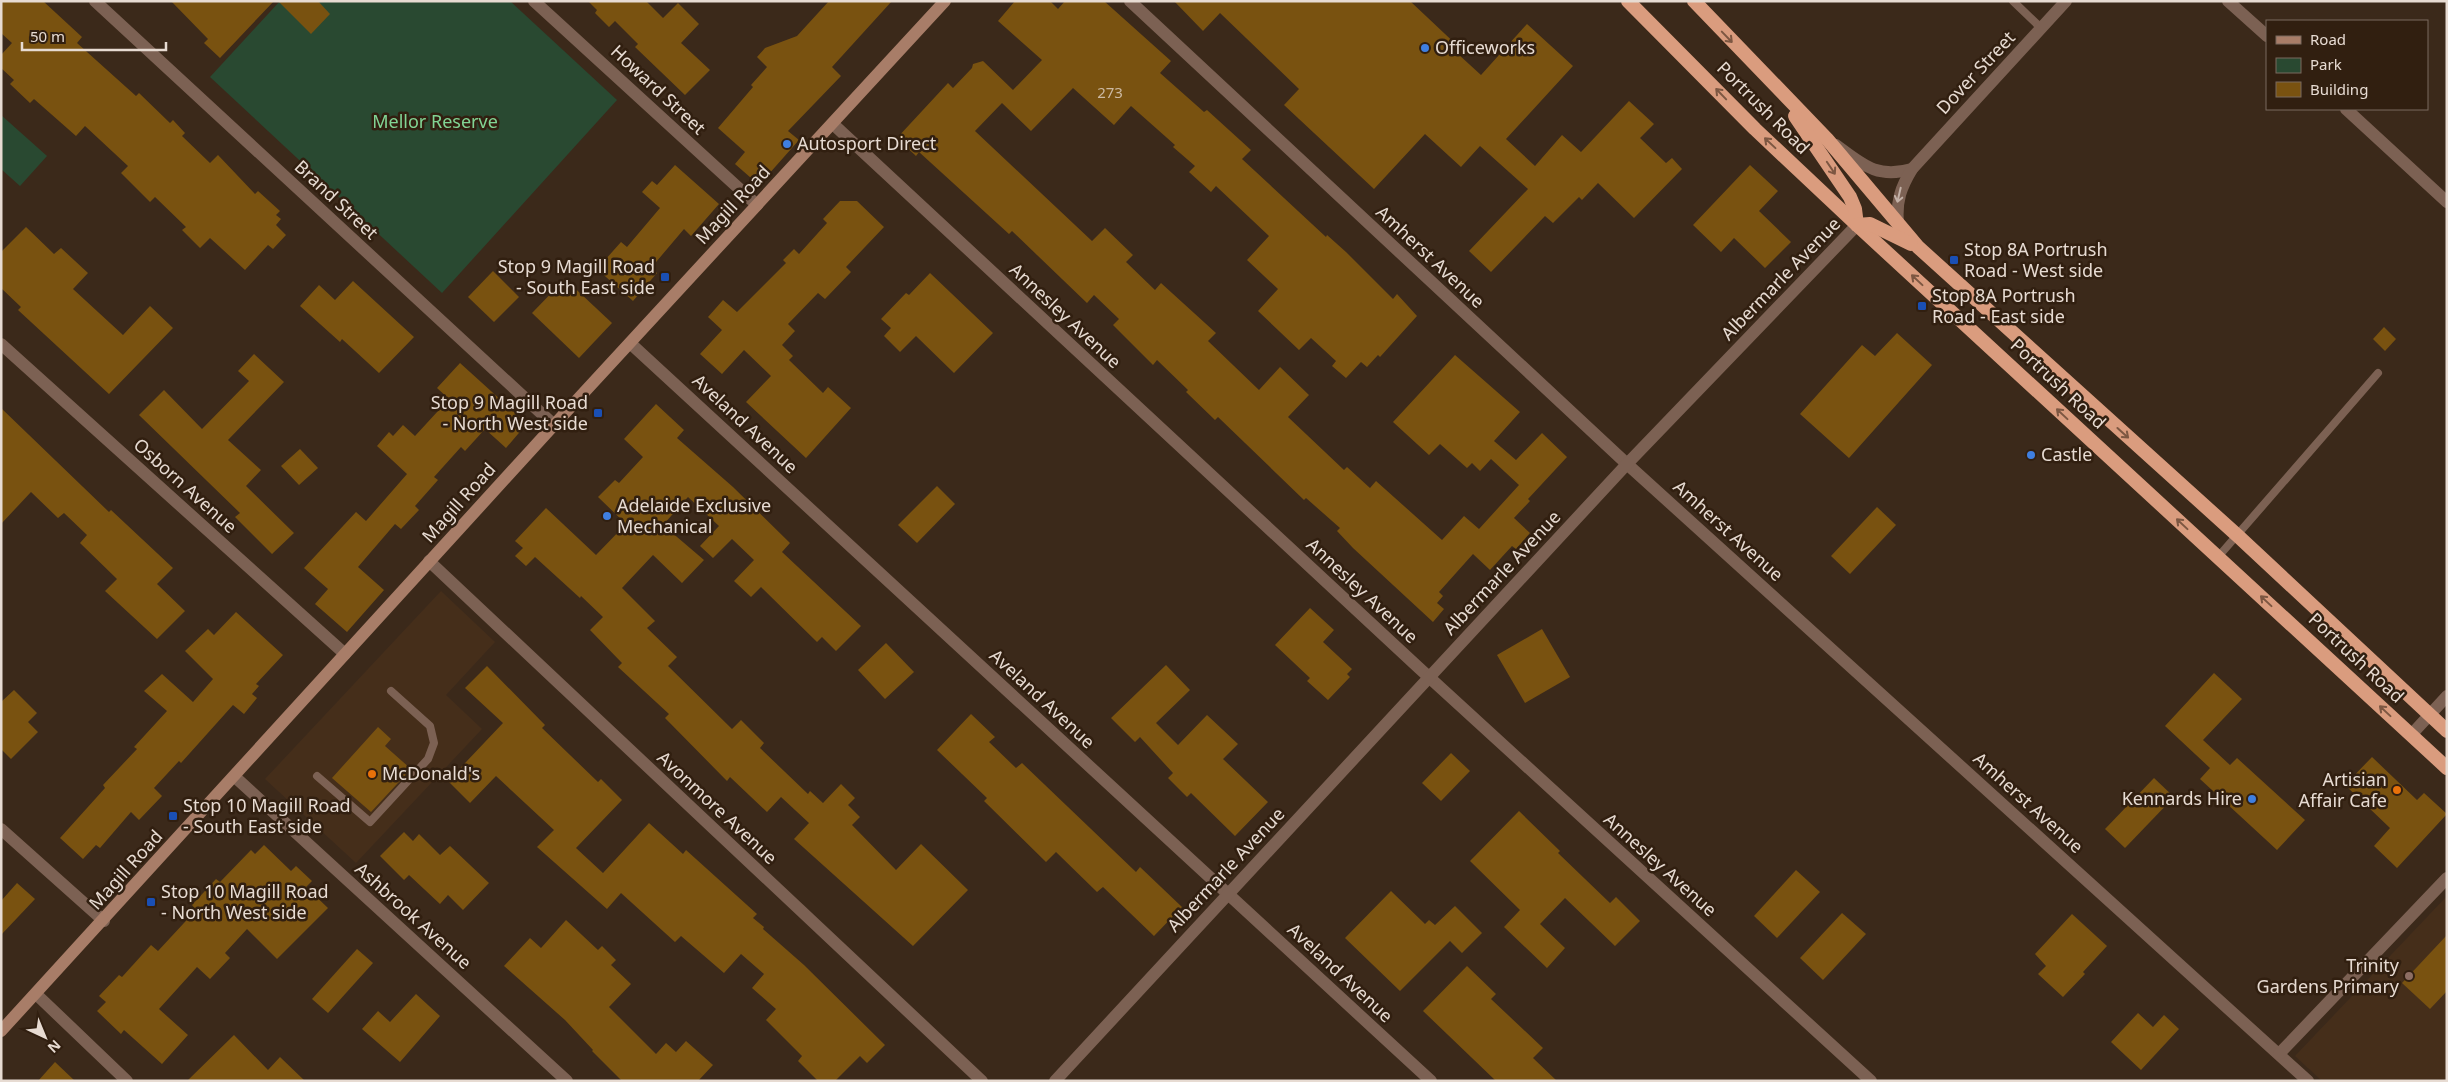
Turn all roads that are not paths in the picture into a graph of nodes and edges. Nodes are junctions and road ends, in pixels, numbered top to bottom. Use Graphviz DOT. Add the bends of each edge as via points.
graph roads {
  1 [pos="95,1"];
  2 [pos="534,1"];
  3 [pos="1130,1"];
  4 [pos="1628,1"];
  5 [pos="1694,1"];
  6 [pos="2013,1"];
  7 [pos="2066,1"];
  8 [pos="2228,1"];
  9 [pos="940,3"];
  10 [pos="2042,28"];
  11 [pos="2266,35"];
  12 [pos="1774,85"];
  13 [pos="2347,110"];
  14 [pos="833,124"];
  15 [pos="1827,139"];
  16 [pos="1912,169"];
  17 [pos="2447,202"];
  18 [pos="757,205"];
  19 [pos="1898,223"];
  20 [pos="1856,225"];
  21 [pos="1918,247"];
  22 [pos="630,343"];
  23 [pos="1,344"];
  24 [pos="2378,374"];
  25 [pos="554,424"];
  26 [pos="1627,464"];
  27 [pos="2238,536"];
  28 [pos="2218,557"];
  29 [pos="429,561"];
  30 [pos="345,654"];
  31 [pos="1429,677"];
  32 [pos="391,691"];
  33 [pos="2447,696"];
  34 [pos="2430,715"];
  35 [pos="2447,731"];
  36 [pos="2411,735"];
  37 [pos="2447,768"];
  38 [pos="317,776"];
  39 [pos="234,777"];
  40 [pos="1,829"];
  41 [pos="2447,878"];
  42 [pos="1228,894"];
  43 [pos="104,921"];
  44 [pos="36,994"];
  45 [pos="1,1031"];
  46 [pos="2279,1054"];
  47 [pos="127,1081"];
  48 [pos="567,1081"];
  49 [pos="982,1081"];
  50 [pos="1055,1081"];
  51 [pos="1431,1081"];
  52 [pos="1871,1081"];
  53 [pos="2308,1081"];
  1 -- 25 [label="street, Brand Street"];
  2 -- 18 [label="street, Howard Street"];
  3 -- 26 [label="street, Amherst Avenue"];
  20 -- 4 [label="highway, Portrush Road, one-way"];
  5 -- 12 [label="highway, Portrush Road, one-way"];
  6 -- 10 [label="lane"];
  7 -- 10 [label="street, Dover Street"];
  8 -- 11 [label="street"];
  9 -- 14 [label="main road, Magill Road"];
  10 -- 16 [label="street, Dover Street"];
  12 -- 15 [label="highway, Portrush Road"];
  12 -- 20 [label="highway, one-way" via="1850,197"];
  13 -- 17 [label="street"];
  14 -- 18 [label="main road, Magill Road"];
  14 -- 31 [label="street, Annesley Avenue"];
  15 -- 16 [label="street" via="1868,168 1894,174"];
  15 -- 19 [label="highway, Portrush Road"];
  16 -- 19 [label="street, Dover Street, one-way" via="1900,188"];
  18 -- 22 [label="main road, Magill Road"];
  19 -- 21 [label="highway, Portrush Road"];
  20 -- 21 [label="highway" via="1870,224"];
  20 -- 26 [label="street, Albermarle Avenue"];
  28 -- 20 [label="highway, Portrush Road, one-way"];
  21 -- 27 [label="highway, Portrush Road, one-way"];
  22 -- 25 [label="main road, Magill Road"];
  22 -- 42 [label="street, Aveland Avenue"];
  23 -- 30 [label="street, Osborn Avenue"];
  24 -- 27 [label="lane"];
  25 -- 29 [label="main road, Magill Road"];
  26 -- 31 [label="street, Albermarle Avenue"];
  26 -- 46 [label="street, Amherst Avenue"];
  27 -- 28 [label="lane"];
  27 -- 34 [label="highway, Portrush Road"];
  36 -- 28 [label="highway, Portrush Road, one-way"];
  29 -- 30 [label="main road, Magill Road"];
  29 -- 49 [label="street, Avonmore Avenue"];
  30 -- 39 [label="main road, Magill Road"];
  31 -- 42 [label="street, Albermarle Avenue"];
  31 -- 52 [label="street, Annesley Avenue"];
  32 -- 38 [label="lane" via="430,726 434,743 428,759 370,822"];
  33 -- 34 [label="street"];
  34 -- 35 [label="highway, Portrush Road"];
  34 -- 36 [label="street"];
  36 -- 37 [label="highway, Portrush Road"];
  39 -- 43 [label="main road, Magill Road"];
  39 -- 48 [label="street, Ashbrook Avenue"];
  40 -- 43 [label="street"];
  41 -- 46 [label="street"];
  42 -- 50 [label="street, Albermarle Avenue"];
  42 -- 51 [label="street, Aveland Avenue"];
  43 -- 44 [label="main road, Magill Road"];
  44 -- 45 [label="main road, Magill Road"];
  44 -- 47 [label="street"];
  46 -- 53 [label="street, Amherst Avenue"];
}
